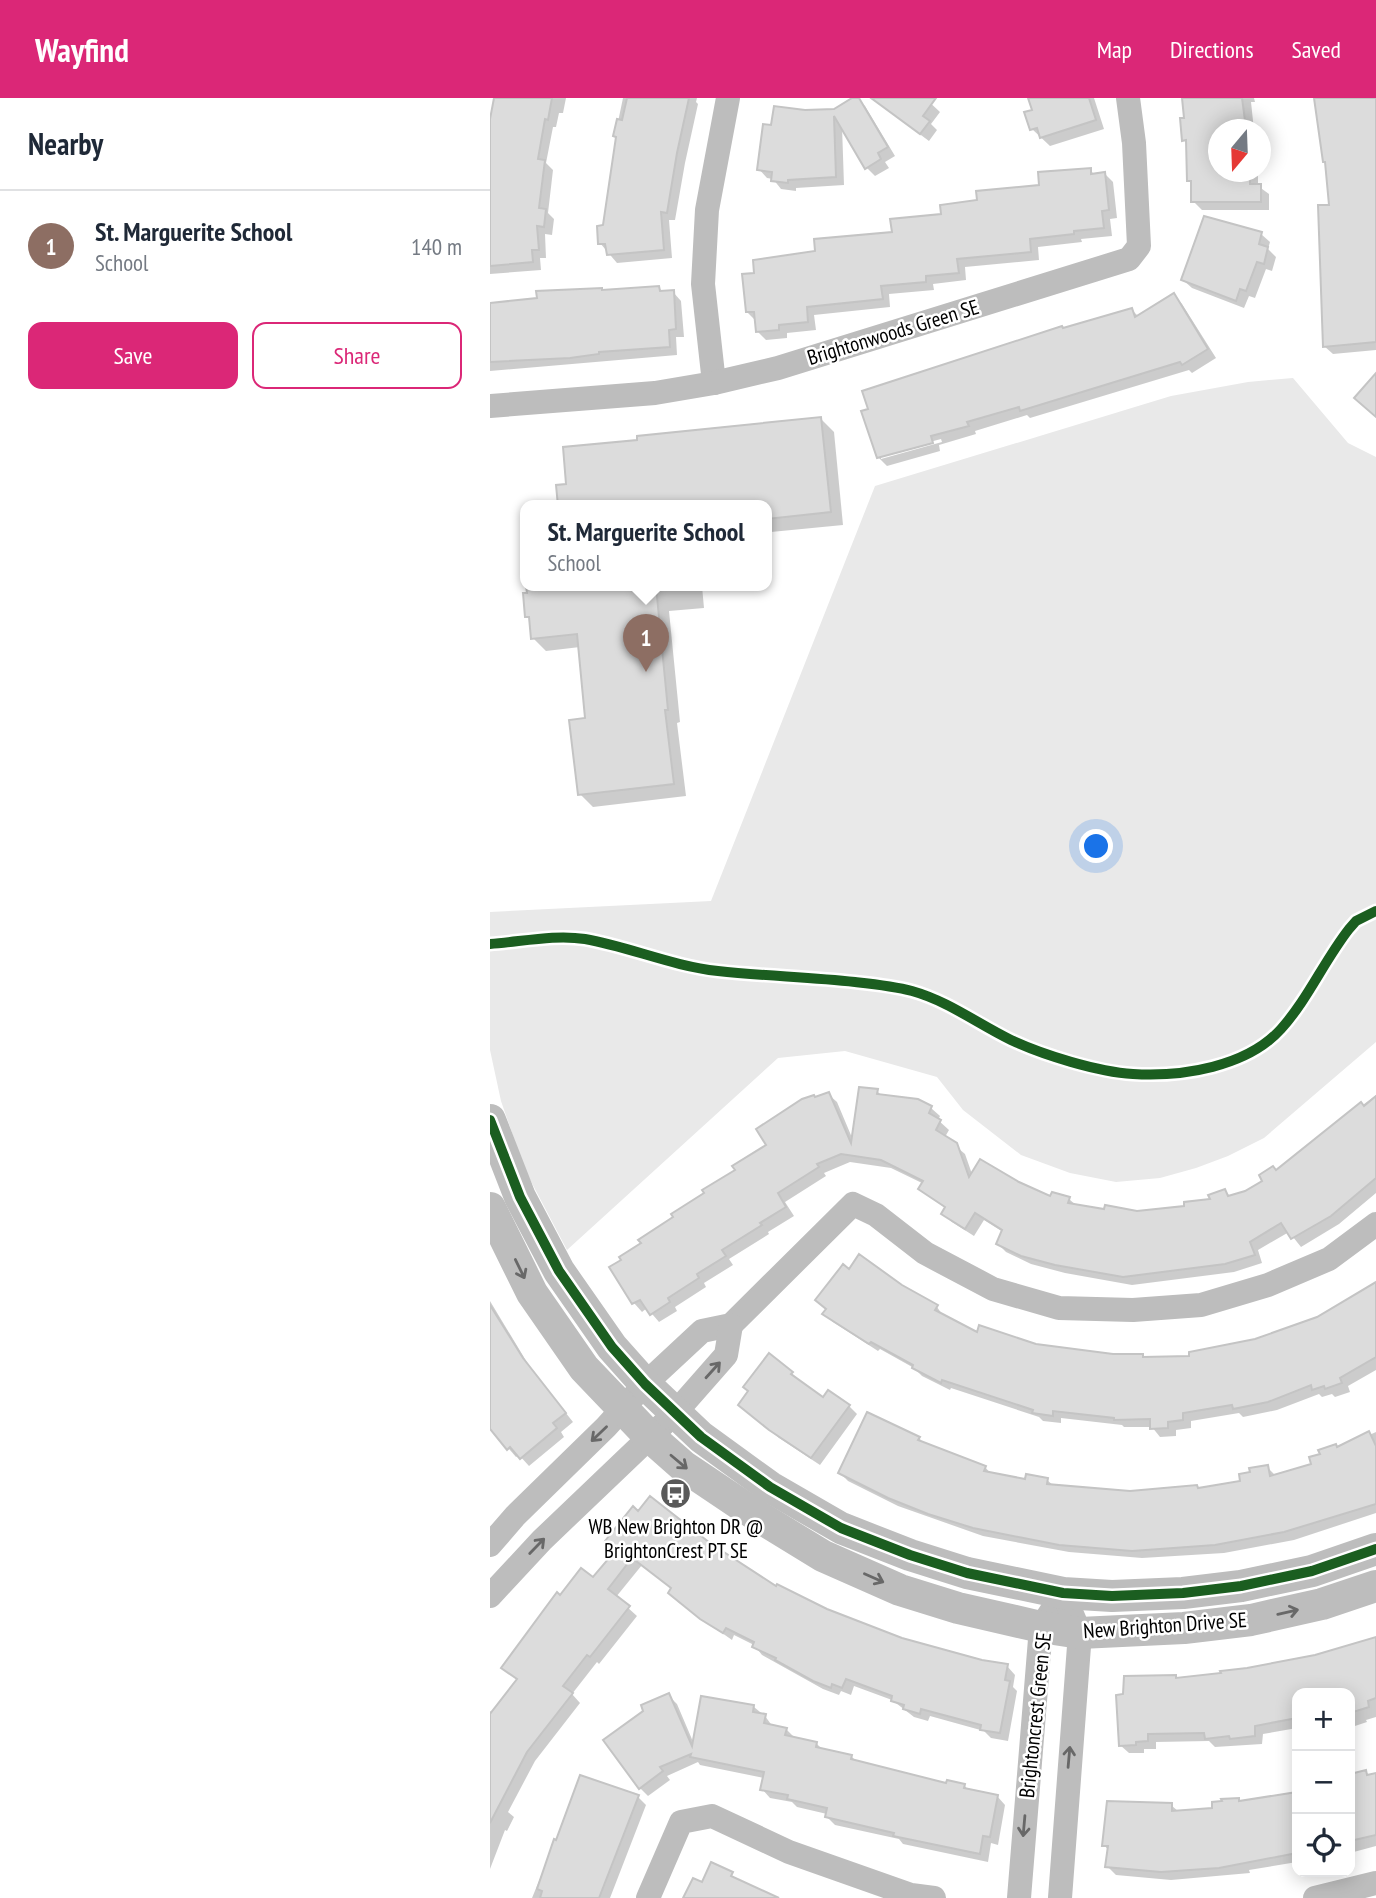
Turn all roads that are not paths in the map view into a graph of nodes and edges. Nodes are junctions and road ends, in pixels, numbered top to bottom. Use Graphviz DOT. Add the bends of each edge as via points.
graph roads {
  1 [pos="728,98"];
  2 [pos="1128,98"];
  3 [pos="714,383"];
  4 [pos="490,406"];
  5 [pos="490,1120"];
  6 [pos="490,1208"];
  7 [pos="1376,1224"];
  8 [pos="731,1325"];
  9 [pos="645,1384"];
  10 [pos="622,1410"];
  11 [pos="675,1413"];
  12 [pos="649,1436"];
  13 [pos="490,1545"];
  14 [pos="1376,1549"];
  15 [pos="1376,1586"];
  16 [pos="1063,1594"];
  17 [pos="490,1595"];
  18 [pos="1041,1627"];
  19 [pos="1080,1633"];
  20 [pos="1376,1883"];
  21 [pos="918,1897"];
  22 [pos="648,1898"];
  23 [pos="1018,1898"];
  24 [pos="1060,1898"];
  25 [pos="1315,1898"];
  1 -- 3 [label="street" via="707,210 703,284"];
  2 -- 3 [label="street, Brightonwoods Green SE" via="1135,143 1139,246 1129,259 778,368"];
  3 -- 4 [label="street, Brightonwoods Green SE" via="655,393"];
  5 -- 9 [label="street, New Brighton Drive SE" via="520,1197 559,1271 612,1347"];
  6 -- 10 [label="street, New Brighton Drive SE, one-way" via="532,1293 584,1368"];
  7 -- 8 [label="street" via="1329,1259 1268,1285 1201,1305 1133,1311 1059,1308 992,1289 925,1253 876,1214 853,1204"];
  8 -- 9 [label="street" via="702,1331"];
  11 -- 8 [label="street, one-way" via="726,1355"];
  9 -- 10 [label="street"];
  9 -- 11 [label="street, New Brighton Drive SE"];
  10 -- 12 [label="street, New Brighton Drive SE"];
  10 -- 13 [label="street, one-way"];
  11 -- 12 [label="street"];
  11 -- 16 [label="street, New Brighton Drive SE" via="770,1487 841,1528 967,1573"];
  17 -- 12 [label="street, one-way"];
  12 -- 18 [label="street, New Brighton Drive SE, one-way" via="683,1466 823,1556 900,1590"];
  14 -- 16 [label="street, New Brighton Drive SE" via="1241,1586 1112,1596"];
  19 -- 15 [label="street, New Brighton Drive SE, one-way" via="1251,1620"];
  16 -- 18 [label="street, Brightoncrest Green SE"];
  16 -- 19 [label="street, Brightoncrest Green SE"];
  18 -- 19 [label="street, New Brighton Drive SE"];
  18 -- 23 [label="street, Brightoncrest Green SE, one-way"];
  24 -- 19 [label="street, Brightoncrest Green SE, one-way"];
  20 -- 25 [label="street"];
  21 -- 22 [label="street" via="789,1852 712,1816 681,1822"];
}
